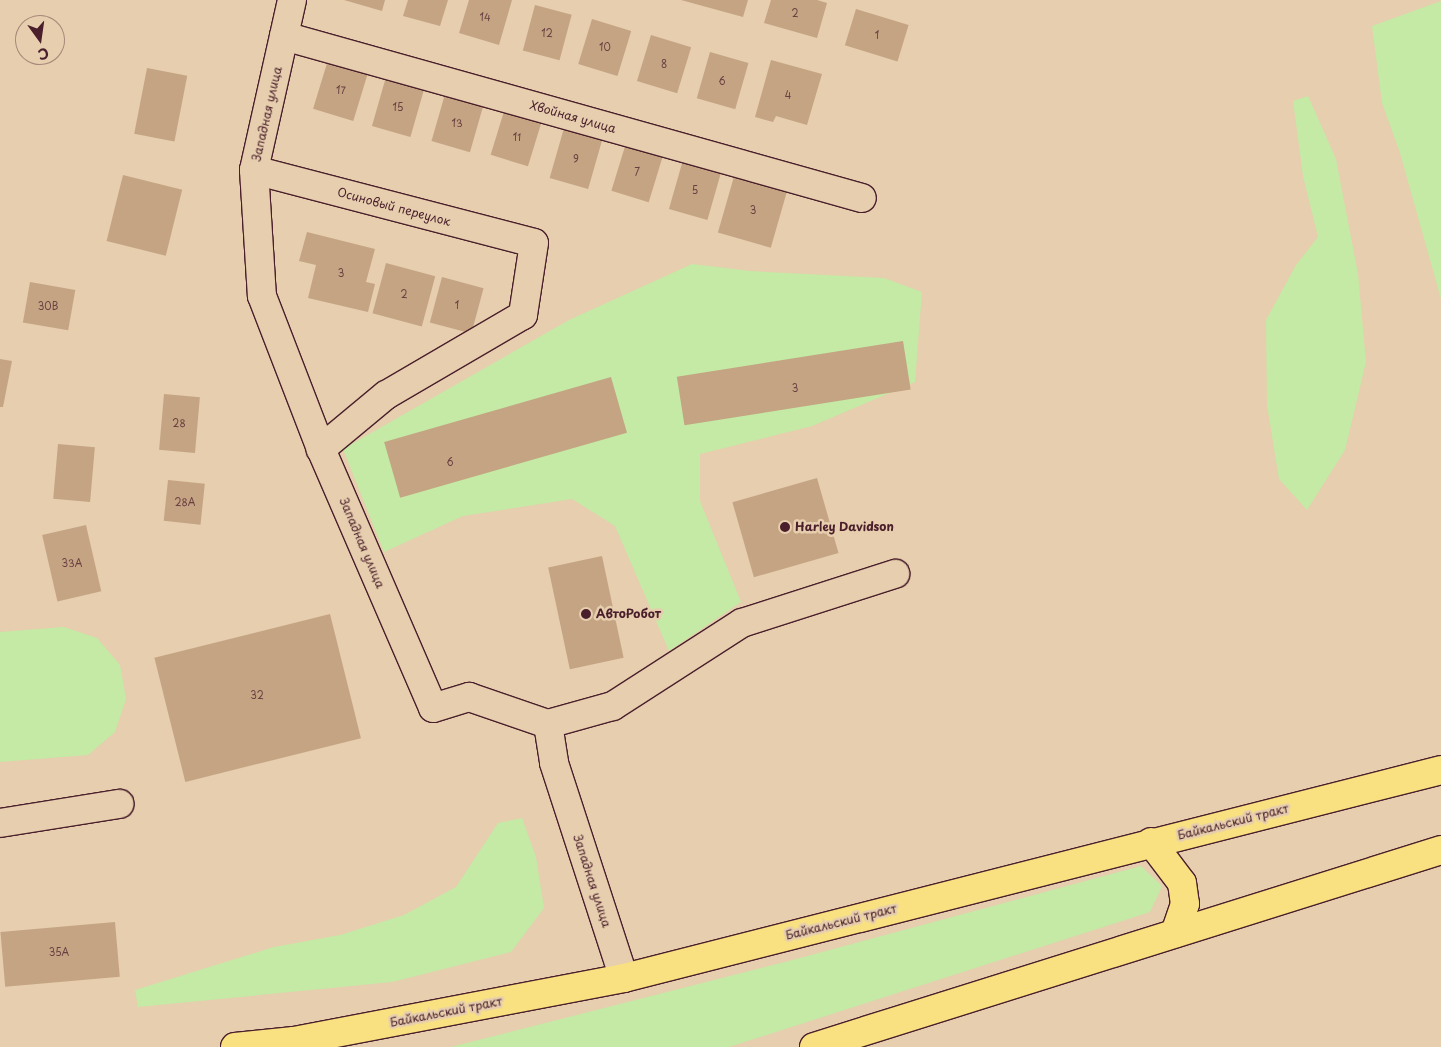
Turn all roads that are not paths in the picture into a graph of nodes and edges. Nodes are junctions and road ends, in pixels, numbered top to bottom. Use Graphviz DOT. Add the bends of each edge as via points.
graph roads {
  1 [pos="292,0"];
  2 [pos="284,36"];
  3 [pos="254,170"];
  4 [pos="862,198"];
  5 [pos="321,449"];
  6 [pos="895,574"];
  7 [pos="548,724"];
  8 [pos="1441,770"];
  9 [pos="119,804"];
  10 [pos="0,823"];
  11 [pos="1151,842"];
  12 [pos="1441,850"];
  13 [pos="1175,933"];
  14 [pos="624,978"];
  15 [pos="235,1047"];
  16 [pos="814,1047"];
  1 -- 2 [label="street, Западная улица"];
  2 -- 3 [label="street, Западная улица"];
  2 -- 4 [label="street, Хвойная улица"];
  3 -- 5 [label="street, Западная улица" via="262,296"];
  3 -- 5 [label="street, Осиновый переулок" via="534,242 523,315 386,395"];
  5 -- 7 [label="street, Западная улица" via="433,708 469,697"];
  6 -- 7 [label="street" via="742,623 613,706"];
  7 -- 14 [label="street, Западная улица" via="554,763"];
  8 -- 11 [label="main road, Байкальский тракт"];
  9 -- 10 [label="street"];
  11 -- 13 [label="main road" via="1182,884 1184,904"];
  11 -- 14 [label="main road, Байкальский тракт"];
  12 -- 13 [label="main road"];
  13 -- 16 [label="main road"];
  14 -- 15 [label="main road, Байкальский тракт" via="294,1041"];
}
